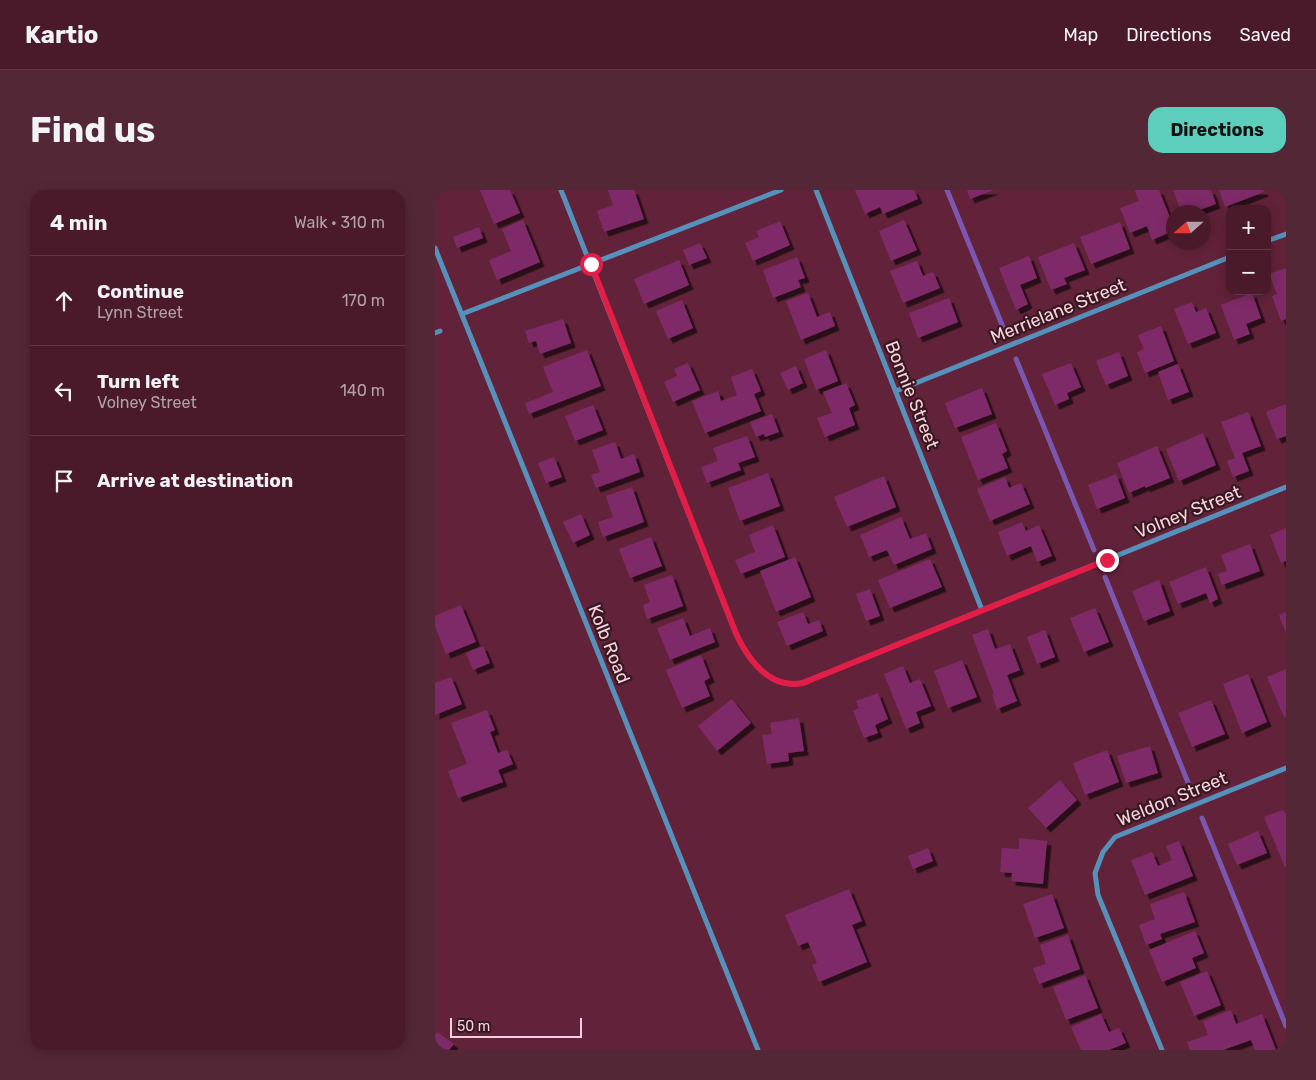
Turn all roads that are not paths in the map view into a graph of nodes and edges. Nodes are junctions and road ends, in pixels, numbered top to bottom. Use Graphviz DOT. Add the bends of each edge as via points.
graph roads {
  1 [pos="561,190"];
  2 [pos="781,190"];
  3 [pos="816,190"];
  4 [pos="1286,234"];
  5 [pos="1271,240"];
  6 [pos="435,248"];
  7 [pos="1226,258"];
  8 [pos="591,264"];
  9 [pos="462,314"];
  10 [pos="896,392"];
  11 [pos="1286,487"];
  12 [pos="982,610"];
  13 [pos="1286,768"];
  14 [pos="759,1050"];
  15 [pos="1162,1050"];
  1 -- 8 [label="street"];
  2 -- 8 [label="street"];
  3 -- 10 [label="street, Bonnie Street"];
  4 -- 5 [label="street"];
  6 -- 9 [label="street, Kolb Road"];
  7 -- 10 [label="street, Merrielane Street"];
  8 -- 9 [label="street"];
  8 -- 12 [label="street, Volney Street" via="737,636 755,665 766,675 783,683 810,680"];
  9 -- 14 [label="street, Kolb Road"];
  10 -- 12 [label="street, Bonnie Street"];
  11 -- 12 [label="street, Volney Street"];
  13 -- 15 [label="street, Weldon Street" via="1115,837 1103,852 1095,873 1098,895"];
}
